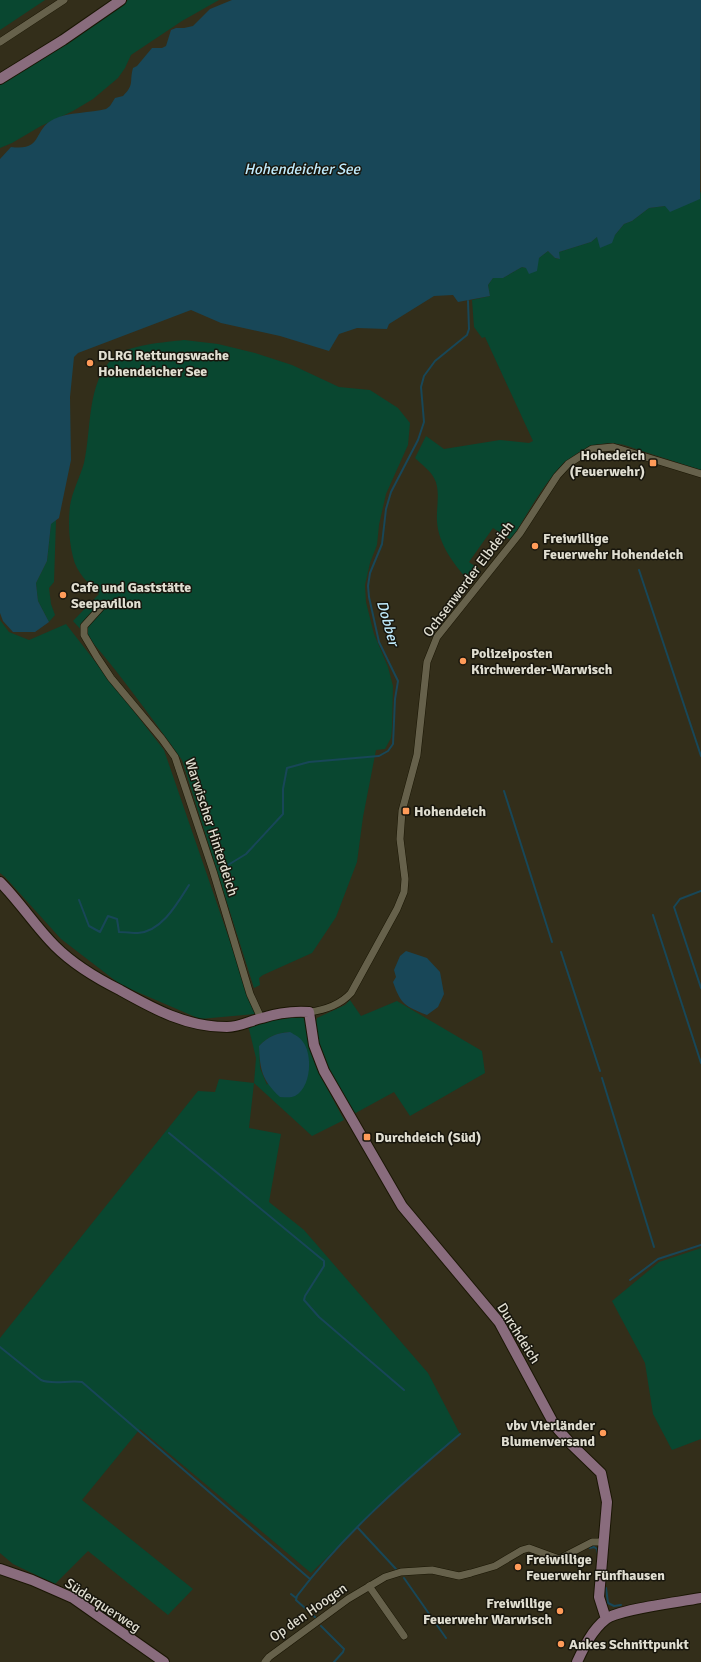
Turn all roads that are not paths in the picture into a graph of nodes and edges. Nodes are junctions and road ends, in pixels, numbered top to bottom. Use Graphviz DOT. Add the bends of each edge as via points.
graph roads {
  1 [pos="64,0"];
  2 [pos="121,0"];
  3 [pos="0,42"];
  4 [pos="0,79"];
  5 [pos="701,474"];
  6 [pos="103,605"];
  7 [pos="0,882"];
  8 [pos="309,1012"];
  9 [pos="261,1018"];
  10 [pos="604,1542"];
  11 [pos="0,1569"];
  12 [pos="369,1586"];
  13 [pos="701,1598"];
  14 [pos="606,1619"];
  15 [pos="404,1636"];
  16 [pos="164,1662"];
  17 [pos="265,1662"];
  18 [pos="577,1662"];
  1 -- 3 [label="street"];
  2 -- 4 [label="street"];
  5 -- 8 [label="street, Ochsenwerder Elbdeich" via="613,447 592,450 579,457 557,476 520,533 437,637 427,662 417,755 402,811 400,839 405,879 402,898 351,993 330,1007"];
  6 -- 9 [label="street, Warwischer Hinterdeich" via="84,626 84,635 111,678 175,757 250,994"];
  7 -- 9 [label="street" via="42,932 68,958 140,1002 173,1018 214,1027 239,1026"];
  8 -- 9 [label="street" via="294,1011"];
  8 -- 10 [label="street, Durchdeich" via="314,1045 324,1071 402,1206 499,1322 555,1426 601,1473 607,1502"];
  10 -- 12 [label="street, Op den Hoogen" via="592,1542 559,1559 529,1548 495,1566 459,1576 432,1570 401,1572 384,1577"];
  10 -- 14 [label="street, Durchdeich" via="599,1597"];
  11 -- 16 [label="street, Süderquerweg" via="73,1598"];
  12 -- 15 [label="street, Op den Hoogen"];
  12 -- 17 [label="street, Op den Hoogen" via="275,1652"];
  13 -- 14 [label="street" via="620,1613"];
  14 -- 18 [label="street" via="591,1637"];
}
